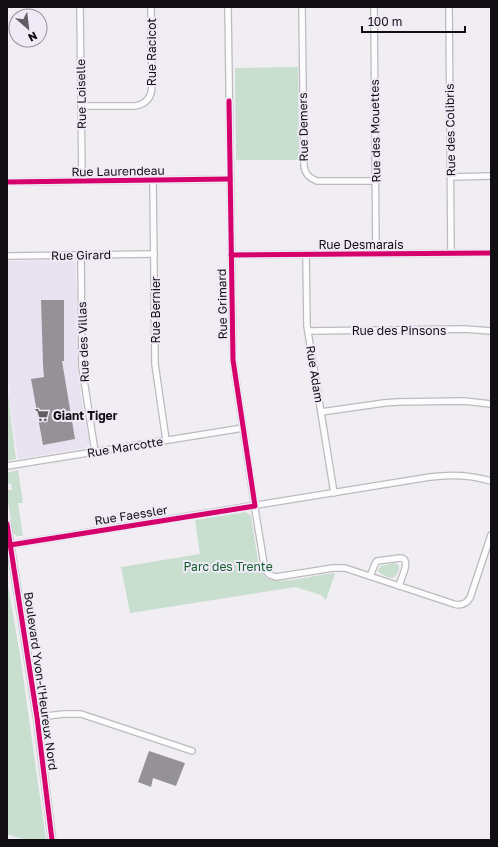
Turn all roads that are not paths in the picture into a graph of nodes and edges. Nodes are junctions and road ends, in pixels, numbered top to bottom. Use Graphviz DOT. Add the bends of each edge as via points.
graph roads {
  1 [pos="80,7"];
  2 [pos="152,7"];
  3 [pos="228,7"];
  4 [pos="302,7"];
  5 [pos="374,7"];
  6 [pos="449,7"];
  7 [pos="81,106"];
  8 [pos="491,176"];
  9 [pos="451,177"];
  10 [pos="230,179"];
  11 [pos="153,180"];
  12 [pos="82,181"];
  13 [pos="376,181"];
  14 [pos="7,182"];
  15 [pos="491,253"];
  16 [pos="82,254"];
  17 [pos="154,254"];
  18 [pos="376,254"];
  19 [pos="451,254"];
  20 [pos="231,255"];
  21 [pos="306,255"];
  22 [pos="7,256"];
  23 [pos="308,331"];
  24 [pos="491,331"];
  25 [pos="491,404"];
  26 [pos="321,412"];
  27 [pos="243,428"];
  28 [pos="166,440"];
  29 [pos="95,452"];
  30 [pos="7,466"];
  31 [pos="491,481"];
  32 [pos="334,493"];
  33 [pos="255,506"];
  34 [pos="7,524"];
  35 [pos="491,535"];
  36 [pos="10,545"];
  37 [pos="370,576"];
  38 [pos="399,586"];
  39 [pos="37,717"];
  40 [pos="192,751"];
  41 [pos="52,840"];
  1 -- 7 [label="street, Rue Loiselle"];
  2 -- 7 [label="street, Rue Racicot" via="152,85 149,98 136,106"];
  3 -- 10 [label="street, Rue Grimard"];
  4 -- 13 [label="street, Rue Demers" via="305,173 316,181"];
  5 -- 13 [label="street, Rue des Mouettes"];
  6 -- 9 [label="street, Rue des Colibris"];
  7 -- 12 [label="street, Rue Loiselle"];
  8 -- 9 [label="street"];
  9 -- 19 [label="street, Rue des Colibris"];
  10 -- 11 [label="street, Rue Laurendeau"];
  10 -- 20 [label="street, Rue Grimard"];
  11 -- 12 [label="street, Rue Laurendeau"];
  11 -- 17 [label="street, Rue Bernier"];
  12 -- 14 [label="street, Rue Laurendeau"];
  13 -- 18 [label="street, Rue des Mouettes"];
  15 -- 19 [label="street, Rue Desmarais"];
  16 -- 17 [label="street, Rue Girard"];
  16 -- 22 [label="street, Rue Girard"];
  16 -- 29 [label="street, Rue des Villas" via="82,367"];
  17 -- 28 [label="street, Rue Bernier" via="155,364"];
  18 -- 19 [label="street, Rue Desmarais"];
  18 -- 21 [label="street, Rue Desmarais"];
  20 -- 21 [label="street, Rue Desmarais"];
  20 -- 27 [label="street, Rue Grimard" via="233,360"];
  21 -- 23 [label="street, Rue Adam"];
  23 -- 24 [label="street, Rue des Pinsons"];
  23 -- 26 [label="street, Rue Adam"];
  25 -- 26 [label="street" via="464,401 390,402"];
  26 -- 32 [label="street, Rue Adam"];
  27 -- 28 [label="street, Rue Marcotte"];
  27 -- 33 [label="street, Rue Grimard"];
  28 -- 29 [label="street, Rue Marcotte"];
  29 -- 30 [label="street, Rue Marcotte"];
  31 -- 32 [label="street, Rue Faessler" via="470,476 447,475"];
  32 -- 33 [label="street, Rue Faessler"];
  33 -- 36 [label="street, Rue Faessler"];
  33 -- 37 [label="street, Rue Grimard" via="264,566 270,575 280,576 339,568"];
  34 -- 36 [label="street, Boulevard Yvon-l'Heureux Nord"];
  35 -- 38 [label="street" via="471,596 465,603 454,604"];
  36 -- 39 [label="street, Boulevard Yvon-l'Heureux Nord"];
  37 -- 38 [label="street"];
  37 -- 38 [label="street" via="378,561 402,558 406,564"];
  39 -- 40 [label="street" via="81,714"];
  39 -- 41 [label="street, Boulevard Yvon-l'Heureux Nord"];
}
